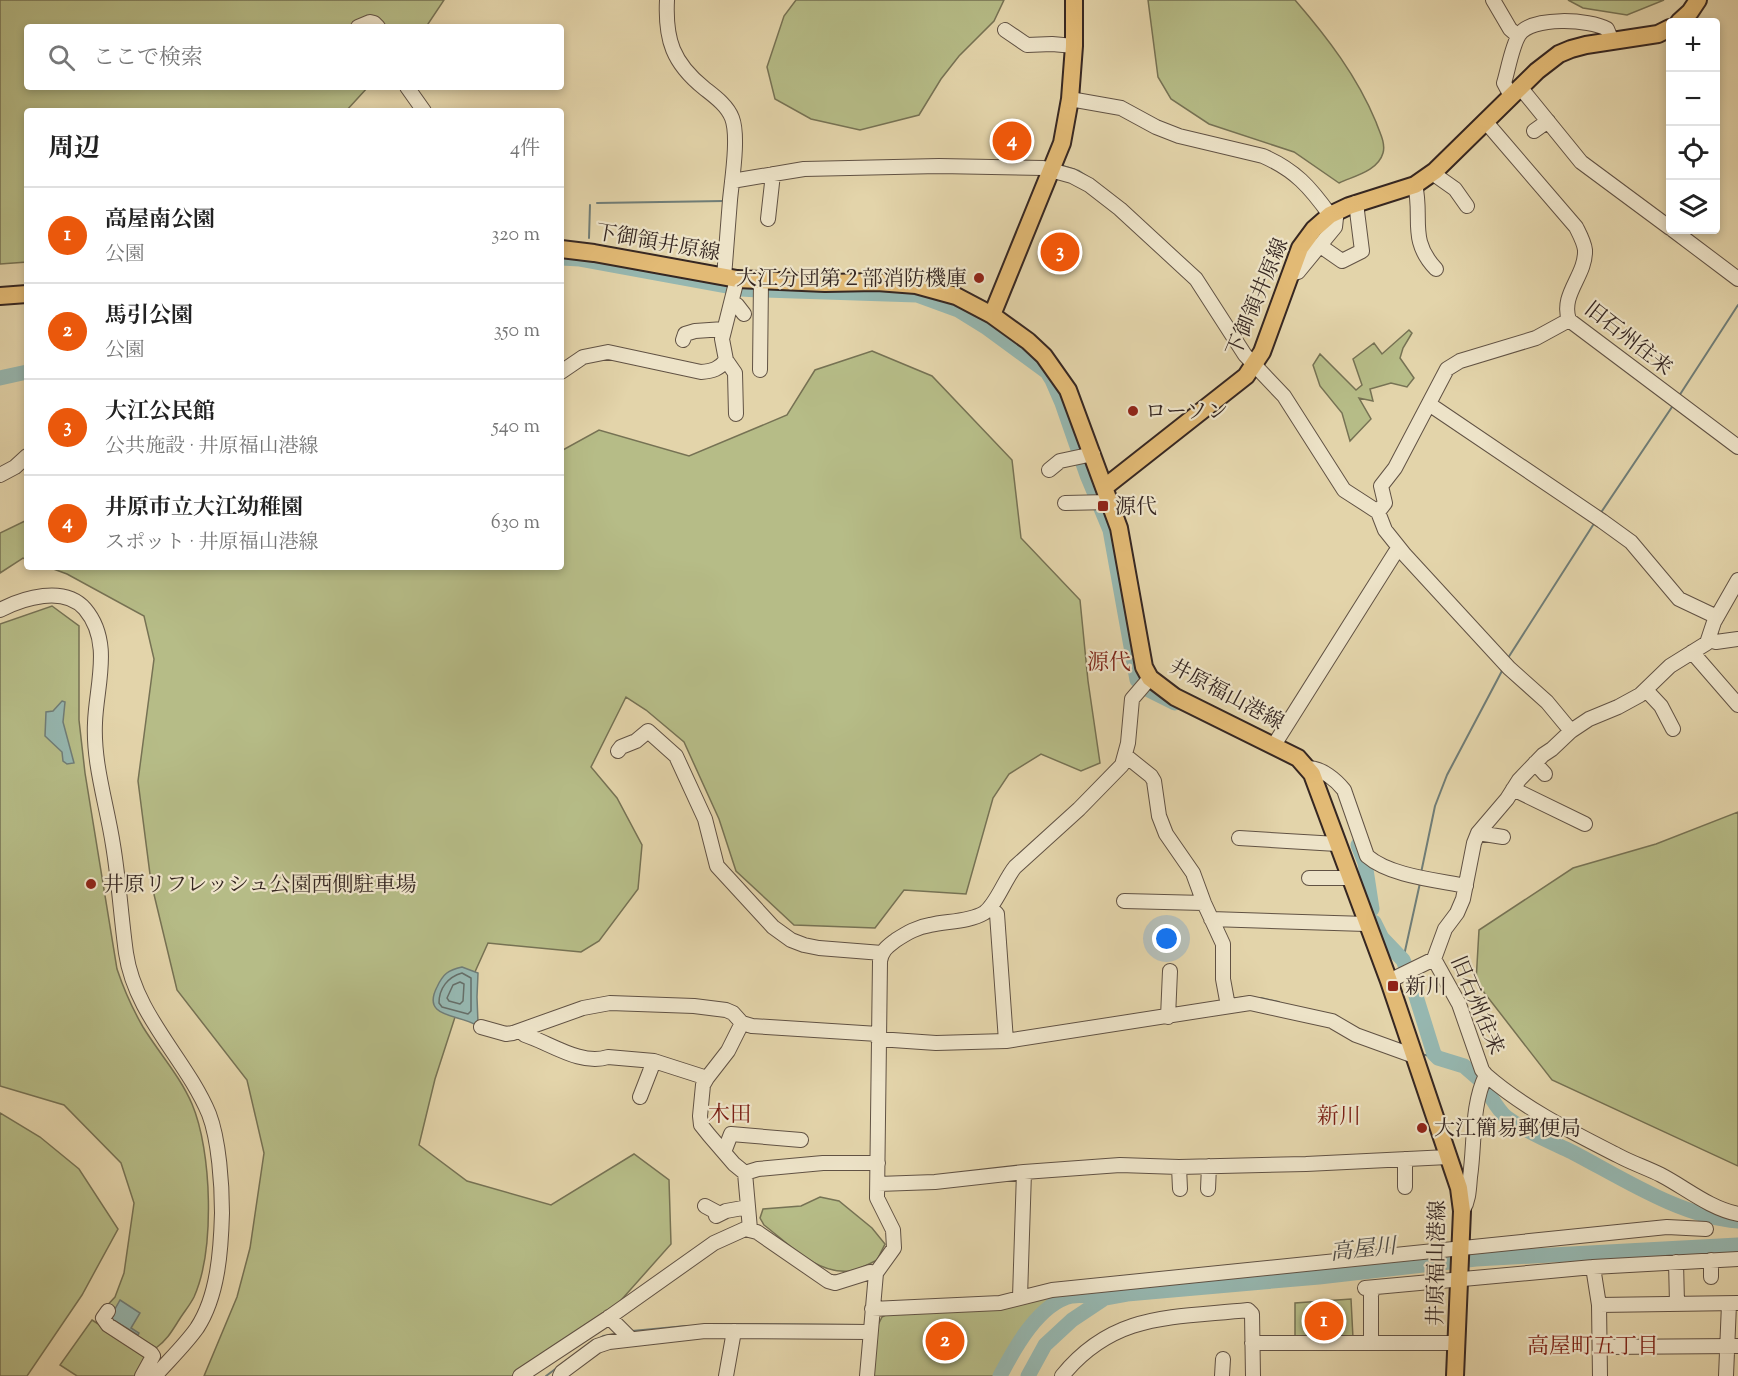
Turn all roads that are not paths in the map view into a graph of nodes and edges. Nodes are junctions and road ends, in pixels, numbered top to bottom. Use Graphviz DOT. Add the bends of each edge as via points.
graph roads {
  1 [pos="667,0"];
  2 [pos="1074,0"];
  3 [pos="1493,0"];
  4 [pos="1698,0"];
  5 [pos="1683,18"];
  6 [pos="1005,30"];
  7 [pos="1666,30"];
  8 [pos="1518,36"];
  9 [pos="1612,41"];
  10 [pos="1074,46"];
  11 [pos="409,90"];
  12 [pos="1515,92"];
  13 [pos="1070,99"];
  14 [pos="422,108"];
  15 [pos="1485,121"];
  16 [pos="1548,122"];
  17 [pos="1534,131"];
  18 [pos="1052,170"];
  19 [pos="1435,171"];
  20 [pos="773,174"];
  21 [pos="732,182"];
  22 [pos="1415,185"];
  23 [pos="1356,203"];
  24 [pos="1467,206"];
  25 [pos="1331,214"];
  26 [pos="768,219"];
  27 [pos="1666,225"];
  28 [pos="1679,234"];
  29 [pos="1320,246"];
  30 [pos="564,249"];
  31 [pos="1436,269"];
  32 [pos="1290,274"];
  33 [pos="731,278"];
  34 [pos="1738,279"];
  35 [pos="761,281"];
  36 [pos="24,294"];
  37 [pos="0,296"];
  38 [pos="731,303"];
  39 [pos="744,314"];
  40 [pos="992,315"];
  41 [pos="1569,320"];
  42 [pos="724,329"];
  43 [pos="683,340"];
  44 [pos="726,360"];
  45 [pos="1254,367"];
  46 [pos="564,370"];
  47 [pos="760,370"];
  48 [pos="1429,404"];
  49 [pos="735,414"];
  50 [pos="1738,447"];
  51 [pos="1085,456"];
  52 [pos="24,459"];
  53 [pos="1049,470"];
  54 [pos="0,475"];
  55 [pos="1103,498"];
  56 [pos="1065,503"];
  57 [pos="1380,510"];
  58 [pos="1399,549"];
  59 [pos="1738,580"];
  60 [pos="0,610"];
  61 [pos="1717,617"];
  62 [pos="1738,639"];
  63 [pos="1709,640"];
  64 [pos="1692,652"];
  65 [pos="1150,678"];
  66 [pos="1646,690"];
  67 [pos="1738,705"];
  68 [pos="1673,729"];
  69 [pos="1571,731"];
  70 [pos="1274,745"];
  71 [pos="618,751"];
  72 [pos="1126,756"];
  73 [pos="1535,763"];
  74 [pos="1308,768"];
  75 [pos="1545,774"];
  76 [pos="1513,789"];
  77 [pos="1585,824"];
  78 [pos="1478,833"];
  79 [pos="1503,837"];
  80 [pos="1239,838"];
  81 [pos="1337,844"];
  82 [pos="1309,878"];
  83 [pos="1349,878"];
  84 [pos="1466,886"];
  85 [pos="1124,901"];
  86 [pos="1204,903"];
  87 [pos="990,907"];
  88 [pos="1210,919"];
  89 [pos="1366,924"];
  90 [pos="882,953"];
  91 [pos="1434,959"];
  92 [pos="1170,971"];
  93 [pos="1389,981"];
  94 [pos="1228,1006"];
  95 [pos="1168,1017"];
  96 [pos="742,1023"];
  97 [pos="481,1027"];
  98 [pos="520,1031"];
  99 [pos="878,1037"];
  100 [pos="1006,1041"];
  101 [pos="1414,1056"];
  102 [pos="654,1061"];
  103 [pos="1486,1075"];
  104 [pos="707,1078"];
  105 [pos="640,1097"];
  106 [pos="801,1140"];
  107 [pos="724,1152"];
  108 [pos="1448,1157"];
  109 [pos="1405,1160"];
  110 [pos="878,1163"];
  111 [pos="1209,1166"];
  112 [pos="1179,1167"];
  113 [pos="1024,1172"];
  114 [pos="745,1173"];
  115 [pos="878,1184"];
  116 [pos="1405,1187"];
  117 [pos="1180,1189"];
  118 [pos="1208,1189"];
  119 [pos="705,1206"];
  120 [pos="748,1208"];
  121 [pos="1462,1211"];
  122 [pos="1738,1214"];
  123 [pos="750,1229"];
  124 [pos="1706,1229"];
  125 [pos="1461,1249"];
  126 [pos="1738,1258"];
  127 [pos="1711,1260"];
  128 [pos="1677,1262"];
  129 [pos="1593,1267"];
  130 [pos="876,1273"];
  131 [pos="1460,1277"];
  132 [pos="1711,1277"];
  133 [pos="1020,1297"];
  134 [pos="1677,1303"];
  135 [pos="1733,1303"];
  136 [pos="1599,1305"];
  137 [pos="872,1309"];
  138 [pos="108,1311"];
  139 [pos="609,1317"];
  140 [pos="734,1331"];
  141 [pos="870,1332"];
  142 [pos="631,1339"];
  143 [pos="1252,1343"];
  144 [pos="1371,1343"];
  145 [pos="1457,1343"];
  146 [pos="1732,1346"];
  147 [pos="1600,1347"];
  148 [pos="1223,1359"];
  149 [pos="142,1376"];
  150 [pos="155,1376"];
  151 [pos="520,1376"];
  152 [pos="560,1376"];
  153 [pos="726,1376"];
  154 [pos="867,1376"];
  155 [pos="1062,1376"];
  156 [pos="1222,1376"];
  157 [pos="1252,1376"];
  158 [pos="1455,1376"];
  159 [pos="1600,1376"];
  160 [pos="1726,1376"];
  1 -- 21 [label="street" via="668,30 676,58 731,116 735,135"];
  2 -- 10 [label="main road"];
  3 -- 8 [label="street"];
  4 -- 5 [label="main road"];
  6 -- 10 [label="street" via="1027,45"];
  7 -- 9 [label="main road, 下御領井原線"];
  8 -- 9 [label="street" via="1525,28 1568,20 1601,25 1611,33"];
  8 -- 12 [label="street" via="1504,83"];
  9 -- 12 [label="main road, 下御領井原線" via="1559,54"];
  10 -- 13 [label="main road"];
  11 -- 14 [label="street"];
  12 -- 15 [label="main road, 下御領井原線"];
  12 -- 16 [label="street"];
  13 -- 18 [label="main road" via="1062,143"];
  13 -- 25 [label="street" via="1121,108 1173,134 1275,161 1299,176"];
  15 -- 19 [label="main road, 下御領井原線"];
  15 -- 41 [label="street, 旧石州往来" via="1576,227 1582,240 1584,259 1567,299"];
  16 -- 17 [label="street"];
  16 -- 27 [label="street" via="1581,162"];
  18 -- 20 [label="street" via="879,166"];
  18 -- 40 [label="main road"];
  18 -- 45 [label="street" via="1072,176 1104,195 1180,264 1204,290"];
  19 -- 22 [label="main road, 下御領井原線"];
  19 -- 24 [label="street"];
  20 -- 21 [label="street"];
  20 -- 26 [label="street"];
  21 -- 33 [label="street"];
  22 -- 23 [label="main road, 下御領井原線"];
  22 -- 31 [label="street" via="1419,238"];
  23 -- 25 [label="main road, 下御領井原線"];
  23 -- 29 [label="street" via="1362,251 1342,261"];
  25 -- 29 [label="street" via="1335,227"];
  25 -- 32 [label="main road, 下御領井原線" via="1307,237"];
  28 -- 34 [label="street"];
  29 -- 32 [label="street" via="1298,272"];
  30 -- 33 [label="main road, 下御領井原線"];
  32 -- 45 [label="main road, 下御領井原線"];
  33 -- 35 [label="main road, 下御領井原線"];
  33 -- 38 [label="street"];
  35 -- 40 [label="main road, 下御領井原線" via="916,285 948,292"];
  35 -- 47 [label="street"];
  36 -- 37 [label="main road"];
  38 -- 39 [label="street"];
  38 -- 42 [label="street"];
  40 -- 51 [label="main road, 井原福山港線" via="1028,341 1055,369 1068,390"];
  41 -- 48 [label="street" via="1536,338 1453,364 1442,375"];
  41 -- 50 [label="street, 旧石州往来"];
  42 -- 43 [label="street" via="687,333"];
  42 -- 44 [label="street"];
  44 -- 46 [label="street" via="721,368 701,372 608,352 584,357"];
  44 -- 49 [label="street" via="735,373"];
  45 -- 55 [label="main road, 下御領井原線"];
  45 -- 57 [label="street" via="1284,396 1344,490"];
  48 -- 57 [label="street" via="1381,486 1384,503"];
  48 -- 61 [label="street" via="1631,542 1679,599"];
  51 -- 53 [label="street" via="1060,461"];
  51 -- 55 [label="main road, 井原福山港線"];
  52 -- 54 [label="street"];
  55 -- 56 [label="street"];
  55 -- 65 [label="main road, 井原福山港線" via="1121,537 1144,667"];
  57 -- 58 [label="street" via="1386,531"];
  58 -- 69 [label="street"];
  58 -- 70 [label="street"];
  59 -- 61 [label="street"];
  60 -- 150 [label="street" via="42,595 58,597 85,609 97,630 102,659 94,739 114,846 126,956 147,1010 210,1116 218,1156 222,1214 217,1270 212,1293 196,1329"];
  61 -- 63 [label="street"];
  62 -- 63 [label="street"];
  63 -- 64 [label="street, 旧石州往来"];
  64 -- 66 [label="street, 旧石州往来" via="1670,666"];
  64 -- 67 [label="street"];
  65 -- 70 [label="main road, 井原福山港線" via="1175,697"];
  65 -- 72 [label="street" via="1132,699"];
  66 -- 68 [label="street"];
  66 -- 69 [label="street, 旧石州往来"];
  69 -- 73 [label="street, 旧石州往来"];
  70 -- 74 [label="main road, 井原福山港線"];
  71 -- 90 [label="street" via="648,731 674,753 705,819 717,866 781,934 819,948"];
  72 -- 86 [label="street" via="1154,781 1166,834 1192,873"];
  72 -- 87 [label="street" via="1116,772 1015,867"];
  73 -- 75 [label="street"];
  73 -- 76 [label="street, 旧石州往来"];
  74 -- 81 [label="main road, 井原福山港線"];
  74 -- 84 [label="street" via="1322,772 1344,790 1366,856 1371,860 1398,872"];
  76 -- 77 [label="street"];
  76 -- 78 [label="street, 旧石州往来"];
  78 -- 79 [label="street"];
  78 -- 84 [label="street, 旧石州往来"];
  80 -- 81 [label="street"];
  81 -- 83 [label="main road, 井原福山港線"];
  82 -- 83 [label="street"];
  83 -- 89 [label="main road, 井原福山港線"];
  84 -- 91 [label="street, 旧石州往来"];
  85 -- 86 [label="street"];
  86 -- 88 [label="street"];
  87 -- 90 [label="street" via="982,914 909,932"];
  87 -- 100 [label="street" via="997,914"];
  88 -- 89 [label="street"];
  88 -- 94 [label="street" via="1223,944"];
  89 -- 93 [label="main road, 井原福山港線"];
  90 -- 99 [label="street"];
  91 -- 93 [label="street"];
  91 -- 103 [label="street, 旧石州往来" via="1459,1004"];
  92 -- 95 [label="street"];
  93 -- 101 [label="main road, 井原福山港線"];
  94 -- 95 [label="street"];
  94 -- 101 [label="street" via="1250,1003 1316,1016"];
  95 -- 100 [label="street"];
  96 -- 98 [label="street" via="726,1010 610,1003 583,1008"];
  96 -- 99 [label="street"];
  96 -- 104 [label="street" via="728,1051"];
  97 -- 98 [label="street" via="506,1034"];
  98 -- 102 [label="street" via="579,1057"];
  99 -- 100 [label="street" via="936,1043"];
  99 -- 110 [label="street"];
  101 -- 108 [label="main road, 井原福山港線"];
  102 -- 104 [label="street"];
  102 -- 105 [label="street"];
  103 -- 121 [label="street, 旧石州往来" via="1475,1116 1468,1196"];
  103 -- 122 [label="street" via="1536,1113 1716,1207"];
  104 -- 107 [label="street" via="699,1116 701,1125"];
  106 -- 107 [label="street" via="731,1134"];
  107 -- 114 [label="street"];
  108 -- 109 [label="street"];
  108 -- 121 [label="main road, 井原福山港線" via="1460,1188"];
  109 -- 111 [label="street"];
  109 -- 116 [label="street"];
  110 -- 114 [label="street" via="823,1162"];
  110 -- 115 [label="street"];
  111 -- 112 [label="street"];
  111 -- 118 [label="street"];
  112 -- 113 [label="street" via="1120,1165"];
  112 -- 117 [label="street"];
  113 -- 115 [label="street"];
  113 -- 133 [label="street"];
  114 -- 120 [label="street"];
  115 -- 130 [label="street" via="877,1198 892,1230 894,1248"];
  119 -- 120 [label="street" via="718,1215"];
  120 -- 123 [label="street"];
  121 -- 125 [label="main road, 井原福山港線"];
  123 -- 130 [label="street" via="828,1281 835,1283"];
  123 -- 139 [label="street" via="714,1243"];
  124 -- 125 [label="street" via="1667,1227"];
  125 -- 131 [label="main road, 井原福山港線"];
  125 -- 133 [label="street" via="1064,1288"];
  126 -- 127 [label="street"];
  127 -- 128 [label="street"];
  127 -- 132 [label="street"];
  128 -- 129 [label="street"];
  128 -- 134 [label="street"];
  129 -- 131 [label="street"];
  129 -- 136 [label="street"];
  130 -- 137 [label="street"];
  131 -- 144 [label="street" via="1369,1288"];
  131 -- 145 [label="main road, 井原福山港線"];
  133 -- 137 [label="street" via="992,1304"];
  134 -- 135 [label="street"];
  134 -- 136 [label="street"];
  135 -- 146 [label="street"];
  136 -- 147 [label="street"];
  137 -- 141 [label="street"];
  138 -- 149 [label="street" via="103,1318 108,1325 152,1353"];
  139 -- 142 [label="street"];
  139 -- 151 [label="street"];
  140 -- 141 [label="street"];
  140 -- 142 [label="street"];
  140 -- 153 [label="street"];
  141 -- 154 [label="street"];
  142 -- 152 [label="street" via="597,1346"];
  143 -- 144 [label="street"];
  143 -- 155 [label="street" via="1252,1314 1248,1310 1148,1320 1105,1337 1087,1349"];
  143 -- 157 [label="street"];
  144 -- 145 [label="street"];
  145 -- 158 [label="main road, 井原福山港線"];
  146 -- 147 [label="street"];
  146 -- 160 [label="street"];
  147 -- 159 [label="street"];
  148 -- 156 [label="street"];
}
